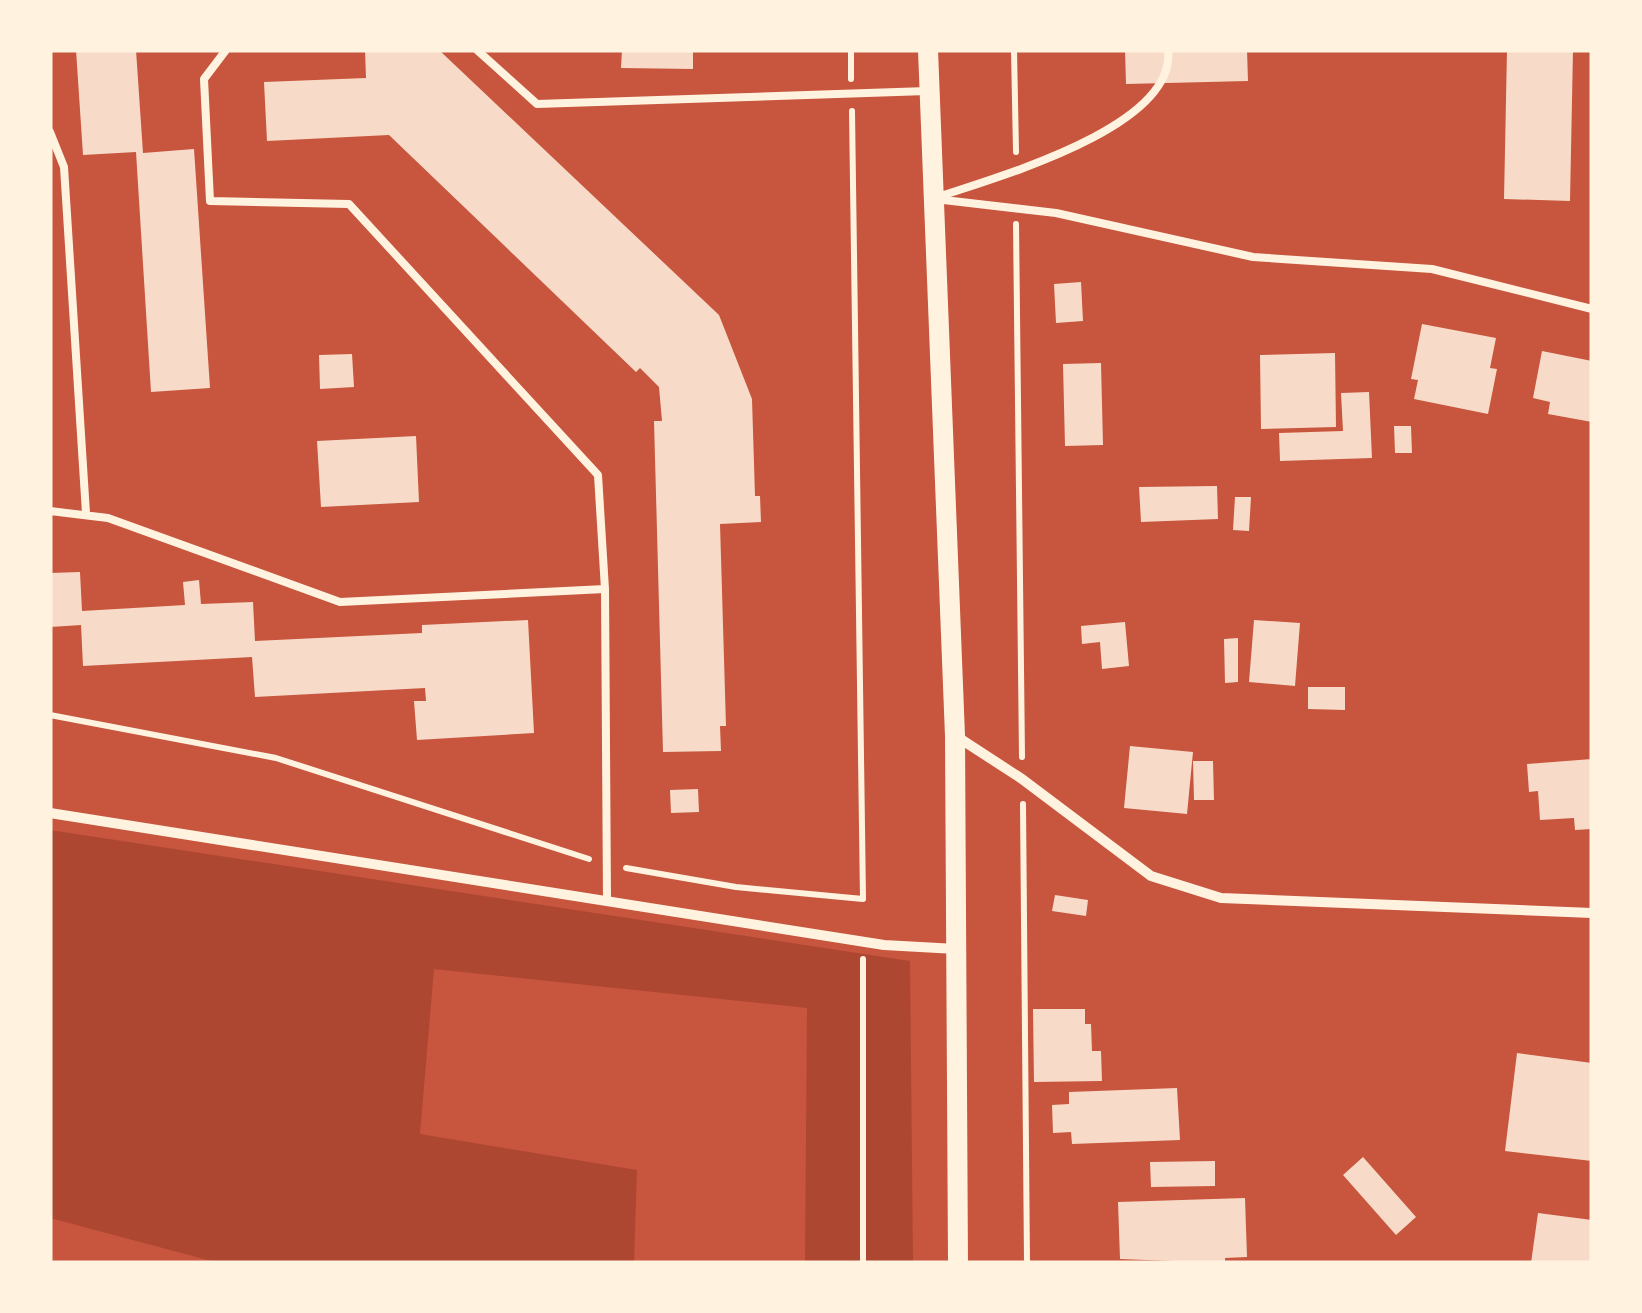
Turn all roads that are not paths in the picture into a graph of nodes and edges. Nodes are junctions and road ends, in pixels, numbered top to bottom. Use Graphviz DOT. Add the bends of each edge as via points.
graph roads {
  1 [pos="226,50"];
  2 [pos="477,50"];
  3 [pos="928,50"];
  4 [pos="1168,50"];
  5 [pos="928,91"];
  6 [pos="50,132"];
  7 [pos="930,199"];
  8 [pos="1592,309"];
  9 [pos="50,511"];
  10 [pos="86,513"];
  11 [pos="605,589"];
  12 [pos="955,736"];
  13 [pos="50,813"];
  14 [pos="607,900"];
  15 [pos="1592,913"];
  16 [pos="956,949"];
  17 [pos="958,1263"];
  1 -- 11 [label="lane" via="204,79 210,201 349,204 598,475"];
  2 -- 5 [label="lane" via="537,104"];
  3 -- 5 [label="main road"];
  4 -- 7 [label="lane" via="1167,72 1155,95 1102,132"];
  5 -- 7 [label="main road"];
  6 -- 10 [label="lane" via="64,168"];
  7 -- 8 [label="lane" via="1056,213 1253,257 1432,269"];
  7 -- 12 [label="main road"];
  9 -- 10 [label="lane"];
  10 -- 11 [label="lane" via="340,602"];
  11 -- 14 [label="lane"];
  12 -- 15 [label="street" via="1151,876 1222,898"];
  12 -- 16 [label="main road"];
  13 -- 14 [label="street"];
  14 -- 16 [label="street" via="863,942"];
  16 -- 17 [label="main road"];
}
